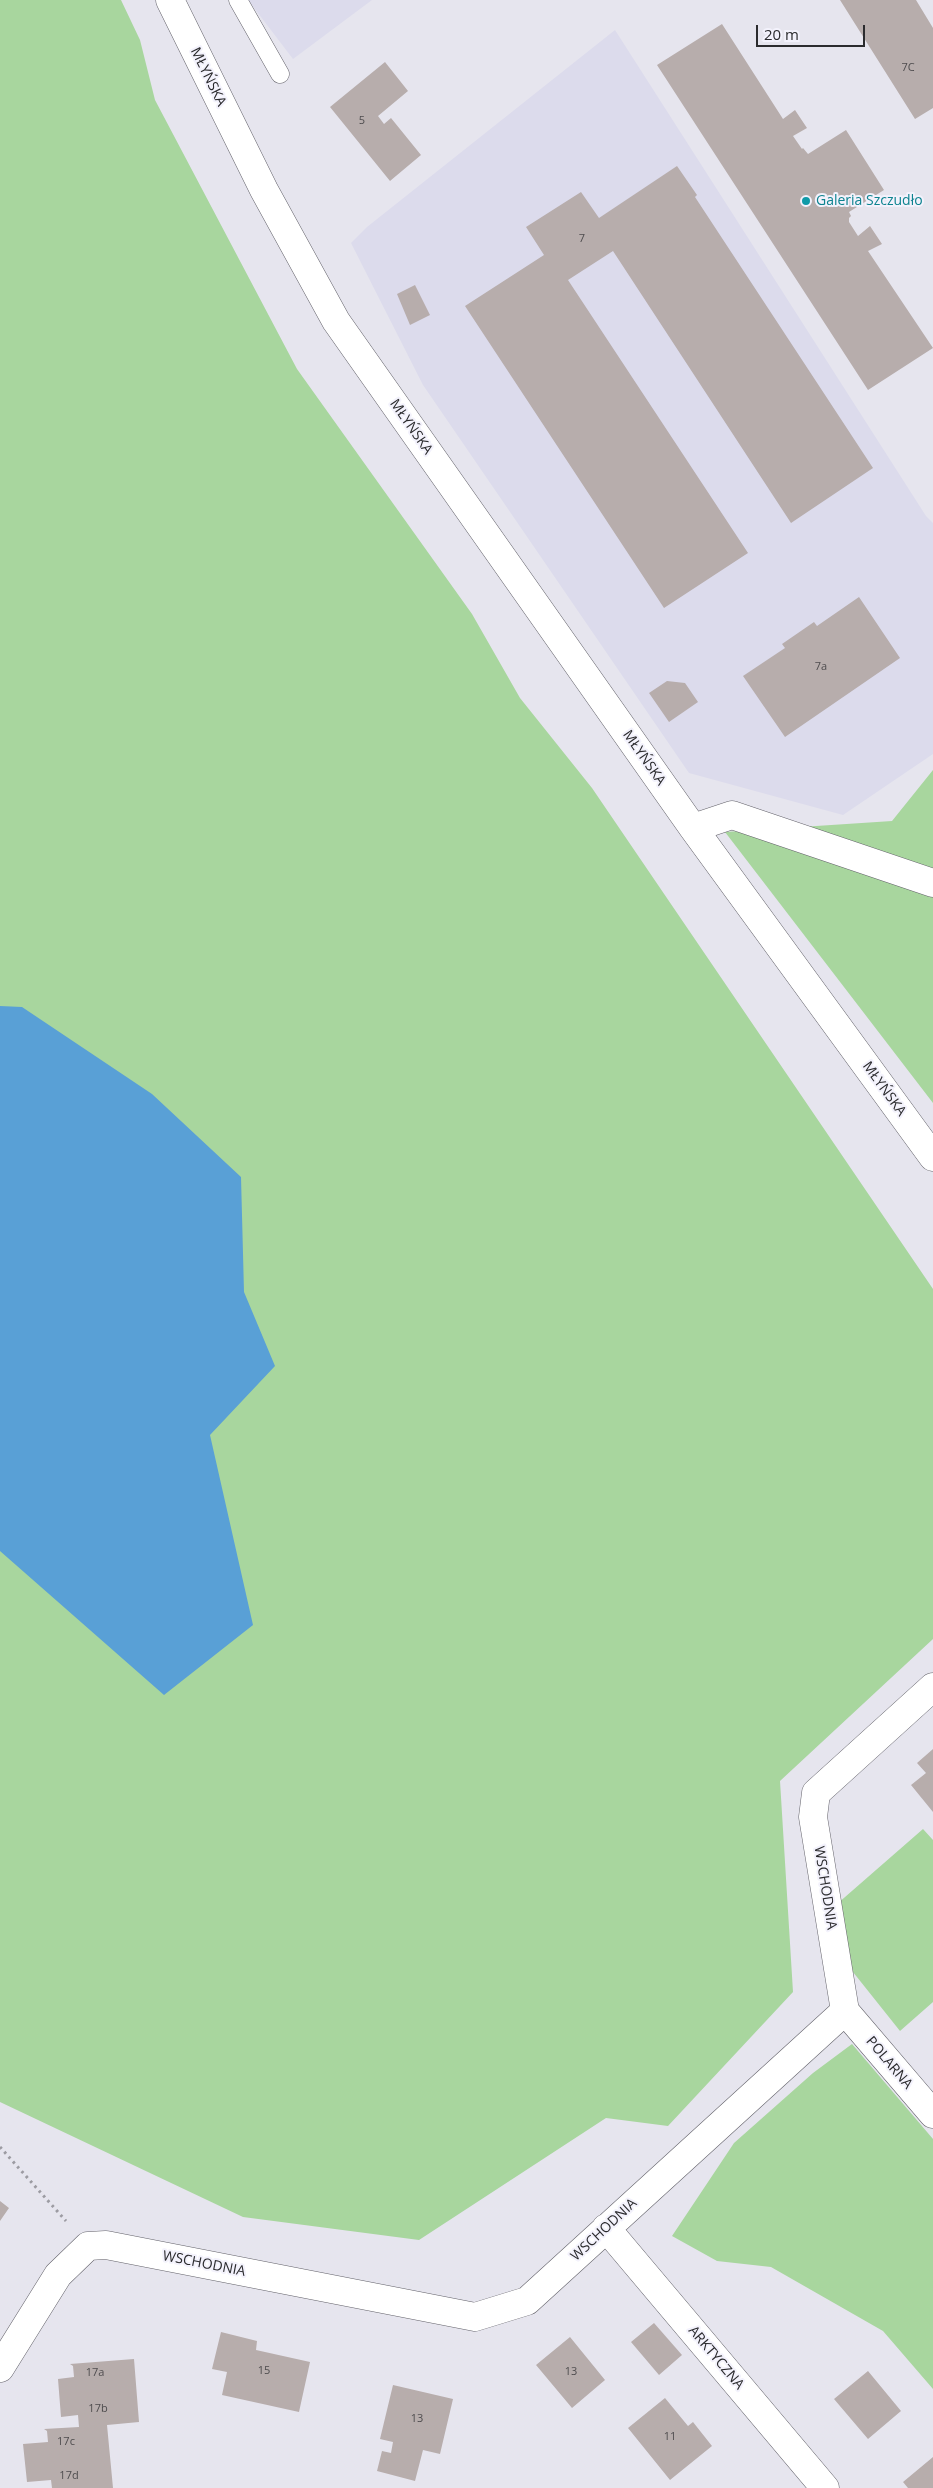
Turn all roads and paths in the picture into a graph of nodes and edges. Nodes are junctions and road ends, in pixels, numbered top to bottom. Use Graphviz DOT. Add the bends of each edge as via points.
graph roads {
  1 [pos="170,0"];
  2 [pos="238,0"];
  3 [pos="280,74"];
  4 [pos="694,828"];
  5 [pos="933,883"];
  6 [pos="933,1157"];
  7 [pos="933,1687"];
  8 [pos="845,2011"];
  9 [pos="933,2114"];
  10 [pos="0,2147"];
  11 [pos="606,2228"];
  12 [pos="88,2246"];
  13 [pos="0,2368"];
  14 [pos="825,2488"];
  1 -- 4 [label="street, MŁYŃSKA" via="264,190 336,321"];
  2 -- 3 [label="lane"];
  4 -- 5 [label="street" via="732,815"];
  4 -- 6 [label="street, MŁYŃSKA"];
  7 -- 8 [label="street, WSCHODNIA" via="816,1793 813,1817"];
  8 -- 9 [label="street, POLARNA"];
  8 -- 11 [label="street, WSCHODNIA"];
  10 -- 12 [label="path"];
  11 -- 12 [label="street, WSCHODNIA" via="528,2301 475,2317 106,2245"];
  11 -- 14 [label="street, ARKTYCZNA"];
  12 -- 13 [label="street" via="58,2275"];
}
